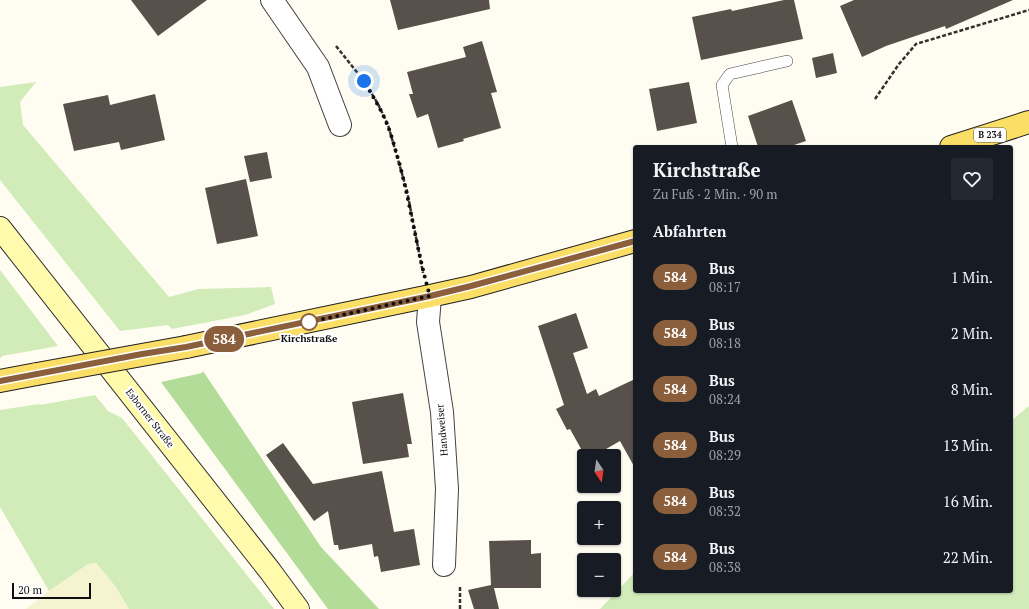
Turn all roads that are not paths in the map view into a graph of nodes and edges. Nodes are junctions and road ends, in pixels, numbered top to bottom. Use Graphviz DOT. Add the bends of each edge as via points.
graph roads {
  1 [pos="272,0"];
  2 [pos="787,60"];
  3 [pos="1029,122"];
  4 [pos="340,125"];
  5 [pos="732,145"];
  6 [pos="958,145"];
  7 [pos="0,228"];
  8 [pos="633,242"];
  9 [pos="430,296"];
  10 [pos="9,379"];
  11 [pos="444,565"];
  12 [pos="298,609"];
  1 -- 4 [label="street" via="318,67"];
  2 -- 5 [label="lane" via="730,74 722,85"];
  3 -- 6 [label="main road, B 234"];
  7 -- 12 [label="main road, Esborner Straße"];
  8 -- 9 [label="main road"];
  9 -- 10 [label="main road, bridge" via="186,347"];
  9 -- 11 [label="street, Handweiser" via="428,322 442,412 447,489"];
}
